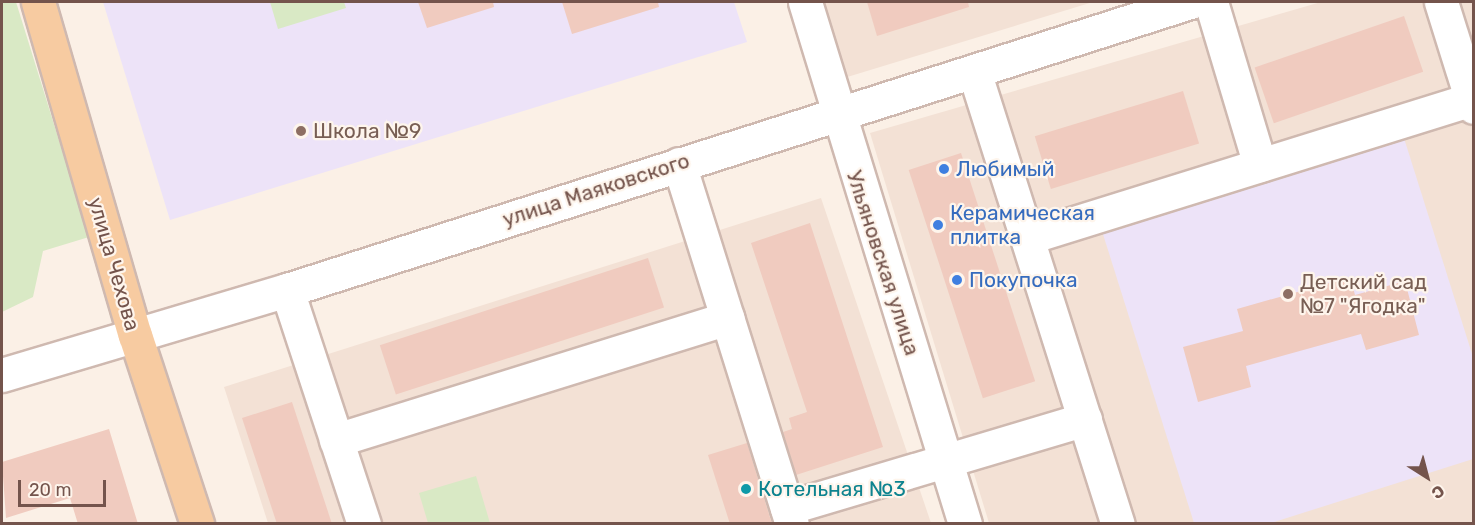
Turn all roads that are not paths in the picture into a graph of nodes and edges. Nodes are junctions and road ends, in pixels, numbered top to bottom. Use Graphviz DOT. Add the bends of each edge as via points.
graph roads {
  1 [pos="38,2"];
  2 [pos="805,2"];
  3 [pos="1190,2"];
  4 [pos="1210,2"];
  5 [pos="1440,2"];
  6 [pos="974,71"];
  7 [pos="1472,103"];
  8 [pos="838,113"];
  9 [pos="679,164"];
  10 [pos="1260,165"];
  11 [pos="1029,237"];
  12 [pos="287,290"];
  13 [pos="727,318"];
  14 [pos="135,335"];
  15 [pos="2,375"];
  16 [pos="1085,419"];
  17 [pos="336,440"];
  18 [pos="945,458"];
  19 [pos="789,516"];
  20 [pos="197,524"];
  21 [pos="364,524"];
  22 [pos="965,524"];
  23 [pos="1118,524"];
  1 -- 14 [label="main road, улица Чехова"];
  2 -- 8 [label="street, Ульяновская улица"];
  3 -- 6 [label="street, улица Маяковского"];
  4 -- 10 [label="street"];
  5 -- 7 [label="street"];
  6 -- 8 [label="street, улица Маяковского"];
  6 -- 11 [label="street"];
  7 -- 10 [label="street"];
  8 -- 9 [label="street, улица Маяковского"];
  8 -- 18 [label="street, Ульяновская улица"];
  9 -- 12 [label="street, улица Маяковского"];
  9 -- 13 [label="street"];
  10 -- 11 [label="street"];
  11 -- 16 [label="street"];
  12 -- 14 [label="street, улица Маяковского"];
  12 -- 17 [label="street"];
  13 -- 17 [label="street"];
  13 -- 19 [label="street"];
  14 -- 15 [label="street, улица Маяковского"];
  14 -- 20 [label="main road, улица Чехова"];
  16 -- 18 [label="street"];
  16 -- 23 [label="street"];
  17 -- 21 [label="street"];
  18 -- 19 [label="street"];
  18 -- 22 [label="street, Ульяновская улица"];
}
